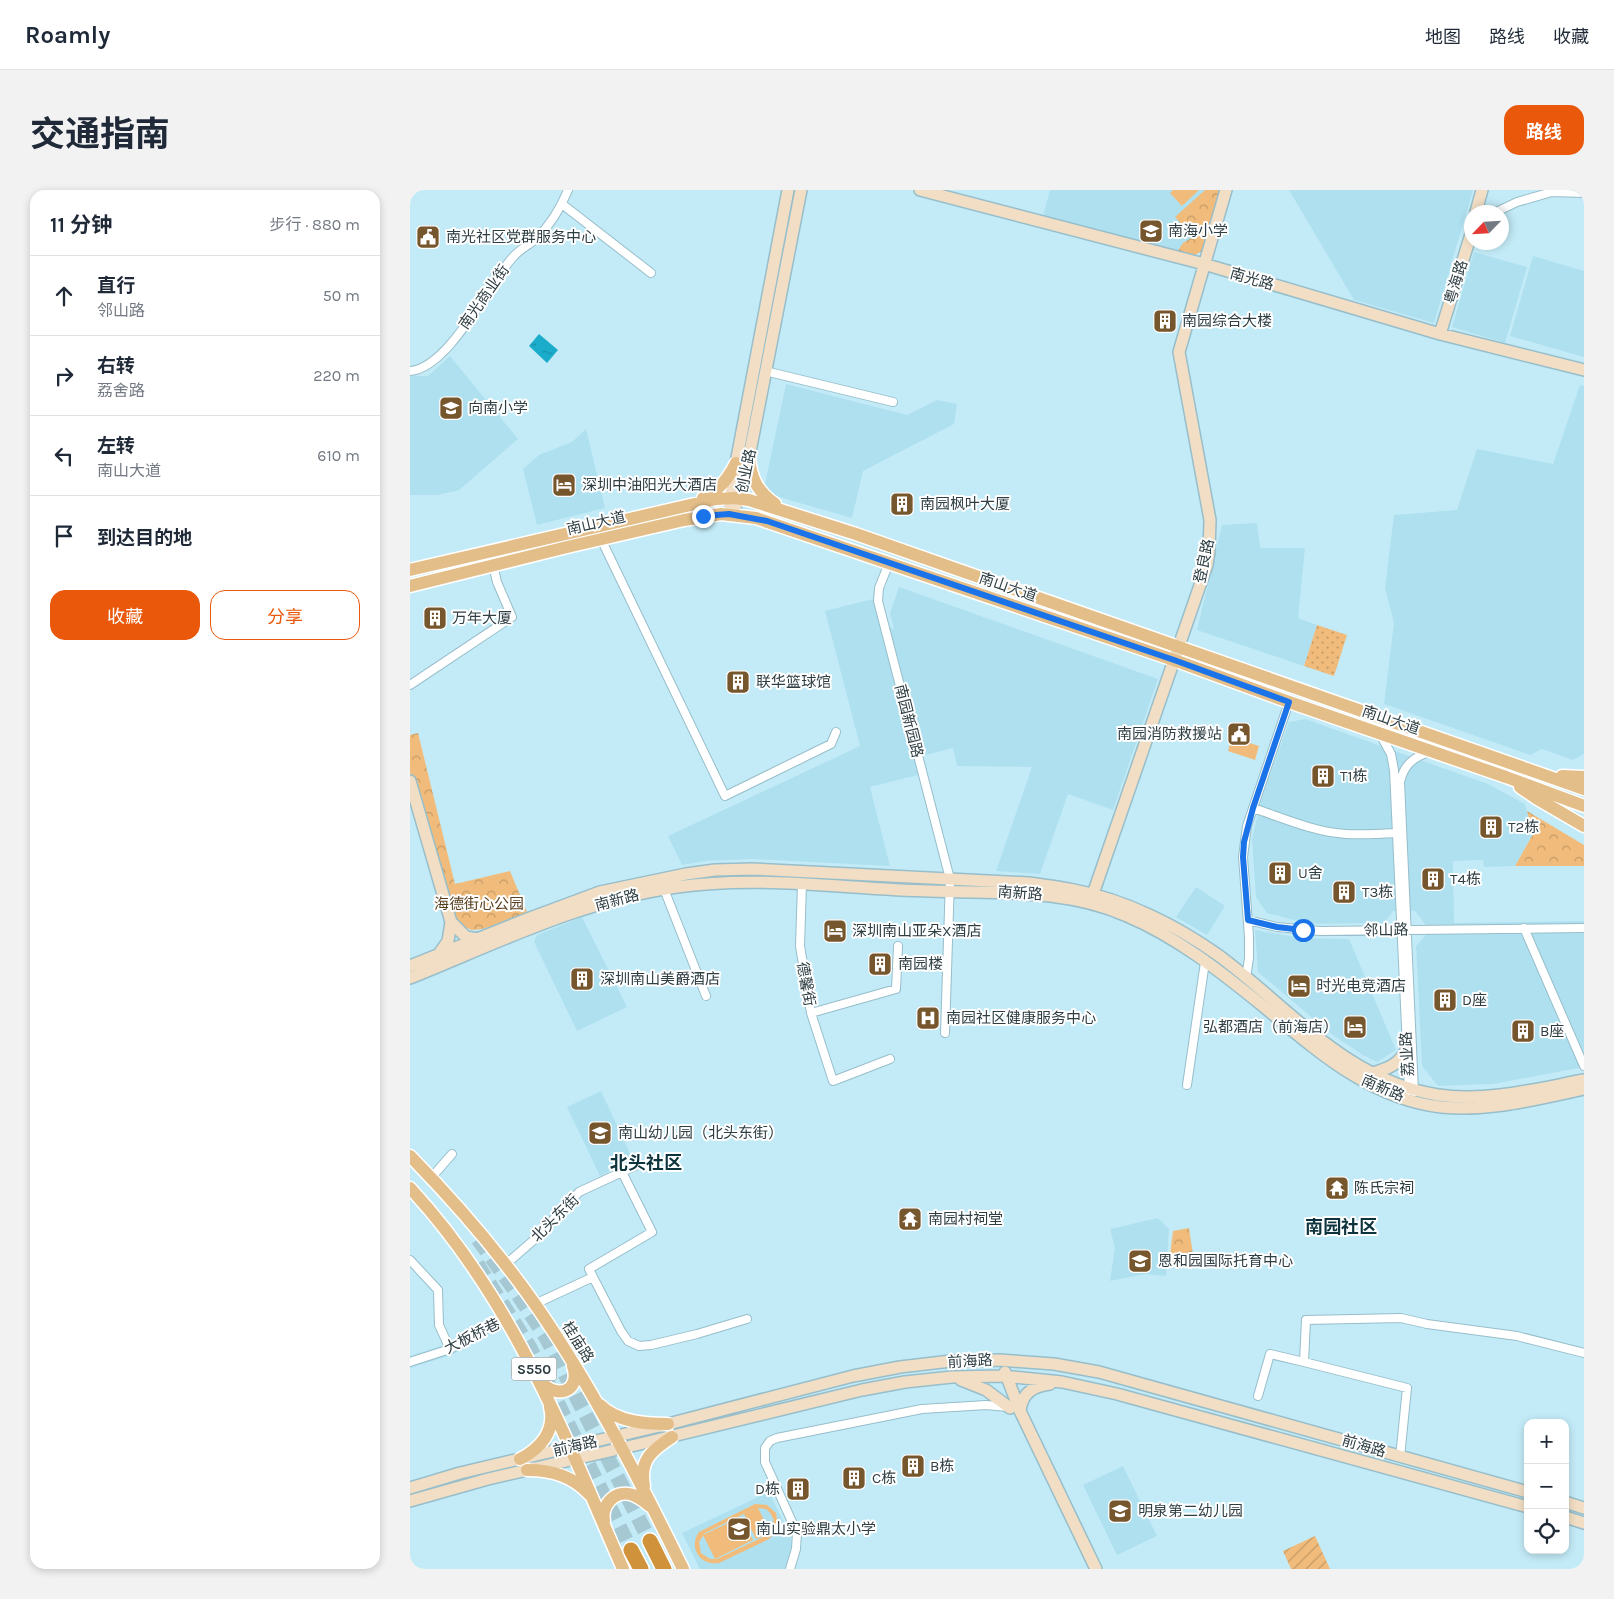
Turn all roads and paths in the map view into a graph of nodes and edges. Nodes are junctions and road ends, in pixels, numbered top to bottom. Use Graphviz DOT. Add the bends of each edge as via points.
graph roads {
  1 [pos="568,190"];
  2 [pos="788,190"];
  3 [pos="801,190"];
  4 [pos="920,190"];
  5 [pos="1226,190"];
  6 [pos="1482,190"];
  7 [pos="1552,191"];
  8 [pos="1584,193"];
  9 [pos="562,204"];
  10 [pos="1478,205"];
  11 [pos="1509,206"];
  12 [pos="1466,250"];
  13 [pos="1204,264"];
  14 [pos="651,272"];
  15 [pos="1440,334"];
  16 [pos="1584,370"];
  17 [pos="410,371"];
  18 [pos="765,371"];
  19 [pos="892,402"];
  20 [pos="749,458"];
  21 [pos="736,464"];
  22 [pos="736,498"];
  23 [pos="679,507"];
  24 [pos="783,510"];
  25 [pos="729,514"];
  26 [pos="601,539"];
  27 [pos="889,563"];
  28 [pos="494,565"];
  29 [pos="410,570"];
  30 [pos="410,586"];
  31 [pos="1178,647"];
  32 [pos="1174,660"];
  33 [pos="410,685"];
  34 [pos="1289,702"];
  35 [pos="836,732"];
  36 [pos="1379,733"];
  37 [pos="1432,751"];
  38 [pos="1534,771"];
  39 [pos="1584,776"];
  40 [pos="1506,777"];
  41 [pos="410,782"];
  42 [pos="1584,788"];
  43 [pos="1584,806"];
  44 [pos="1253,808"];
  45 [pos="1584,826"];
  46 [pos="1397,833"];
  47 [pos="950,879"];
  48 [pos="802,884"];
  49 [pos="664,889"];
  50 [pos="950,891"];
  51 [pos="1093,894"];
  52 [pos="1248,920"];
  53 [pos="451,922"];
  54 [pos="1524,928"];
  55 [pos="1584,928"];
  56 [pos="1404,930"];
  57 [pos="478,939"];
  58 [pos="898,946"];
  59 [pos="438,955"];
  60 [pos="1205,962"];
  61 [pos="410,966"];
  62 [pos="410,978"];
  63 [pos="1246,978"];
  64 [pos="706,996"];
  65 [pos="811,1013"];
  66 [pos="945,1033"];
  67 [pos="1407,1048"];
  68 [pos="1324,1050"];
  69 [pos="890,1058"];
  70 [pos="1584,1066"];
  71 [pos="1372,1073"];
  72 [pos="1584,1080"];
  73 [pos="1187,1085"];
  74 [pos="1584,1089"];
  75 [pos="1412,1093"];
  76 [pos="452,1154"];
  77 [pos="410,1156"];
  78 [pos="637,1164"];
  79 [pos="622,1172"];
  80 [pos="431,1178"];
  81 [pos="410,1188"];
  82 [pos="410,1260"];
  83 [pos="506,1265"];
  84 [pos="593,1277"];
  85 [pos="535,1304"];
  86 [pos="506,1318"];
  87 [pos="747,1319"];
  88 [pos="450,1350"];
  89 [pos="1584,1353"];
  90 [pos="999,1360"];
  91 [pos="410,1362"];
  92 [pos="1304,1362"];
  93 [pos="572,1363"];
  94 [pos="1004,1376"];
  95 [pos="952,1377"];
  96 [pos="539,1379"];
  97 [pos="1062,1382"];
  98 [pos="1258,1396"];
  99 [pos="549,1399"];
  100 [pos="594,1399"];
  101 [pos="1015,1410"];
  102 [pos="668,1424"];
  103 [pos="615,1437"];
  104 [pos="672,1437"];
  105 [pos="622,1449"];
  106 [pos="574,1453"];
  107 [pos="1400,1457"];
  108 [pos="520,1459"];
  109 [pos="527,1470"];
  110 [pos="410,1488"];
  111 [pos="1524,1491"];
  112 [pos="410,1501"];
  113 [pos="649,1503"];
  114 [pos="1569,1503"];
  115 [pos="597,1506"];
  116 [pos="1524,1506"];
  117 [pos="1584,1508"];
  118 [pos="1569,1519"];
  119 [pos="1584,1523"];
  120 [pos="606,1527"];
  121 [pos="650,1541"];
  122 [pos="632,1550"];
  123 [pos="624,1569"];
  124 [pos="641,1569"];
  125 [pos="664,1569"];
  126 [pos="683,1569"];
  127 [pos="790,1569"];
  128 [pos="1088,1569"];
  129 [pos="1096,1569"];
  1 -- 9 [label="street, 南光商业街"];
  2 -- 21 [label="main road, 创业路"];
  3 -- 18 [label="main road, 创业路"];
  4 -- 13 [label="main road, 南光路"];
  5 -- 13 [label="main road, 登良路"];
  6 -- 10 [label="main road"];
  7 -- 8 [label="street"];
  7 -- 11 [label="street"];
  9 -- 14 [label="street"];
  9 -- 17 [label="street, 南光商业街" via="538,236 512,258 449,345 429,365"];
  12 -- 15 [label="main road, 粤海路"];
  13 -- 15 [label="main road, 南光路"];
  13 -- 31 [label="main road, 登良路" via="1179,352 1210,520 1210,535 1206,564"];
  15 -- 16 [label="main road, 南光路"];
  18 -- 19 [label="street"];
  18 -- 20 [label="main road, 创业路"];
  20 -- 22 [label="main road, 创业路"];
  20 -- 24 [label="main road" via="757,488"];
  21 -- 22 [label="main road, 创业路"];
  21 -- 23 [label="main road" via="719,488"];
  22 -- 23 [label="main road, 南山大道"];
  22 -- 24 [label="main road, 南山大道"];
  22 -- 25 [label="main road, 创业路"];
  23 -- 29 [label="main road, 南山大道"];
  24 -- 31 [label="main road, 南山大道"];
  25 -- 26 [label="main road, 南山大道" via="703,516"];
  25 -- 27 [label="main road, 南山大道" via="767,521"];
  26 -- 28 [label="main road, 南山大道"];
  26 -- 35 [label="street" via="725,796 832,744"];
  27 -- 32 [label="main road, 南山大道"];
  27 -- 47 [label="street, 南园新园路" via="879,588 878,602"];
  28 -- 30 [label="main road, 南山大道"];
  28 -- 33 [label="street" via="497,582 512,616"];
  31 -- 32 [label="main road, 登良路"];
  31 -- 38 [label="main road, 南山大道"];
  32 -- 34 [label="main road, 南山大道"];
  32 -- 51 [label="main road, 登良路"];
  34 -- 36 [label="main road, 南山大道"];
  34 -- 44 [label="street"];
  36 -- 37 [label="main road, 南山大道"];
  36 -- 46 [label="street, 荔业路" via="1388,745 1393,764"];
  37 -- 40 [label="main road, 南山大道"];
  37 -- 56 [label="street, 荔业路" via="1408,762 1400,782"];
  38 -- 39 [label="main road"];
  38 -- 42 [label="main road, 南山大道"];
  40 -- 43 [label="main road, 南山大道"];
  40 -- 45 [label="main road"];
  41 -- 53 [label="main road"];
  44 -- 46 [label="street" via="1331,832"];
  44 -- 52 [label="street" via="1243,857"];
  46 -- 56 [label="street, 荔业路"];
  47 -- 50 [label="street, 南园新园路"];
  47 -- 51 [label="main road, 南新路" via="1029,883"];
  47 -- 57 [label="main road, 南新路" via="715,870 600,892"];
  48 -- 49 [label="main road, 南新路" via="734,882"];
  48 -- 50 [label="main road, 南新路"];
  48 -- 65 [label="street, 德馨街" via="800,946"];
  49 -- 62 [label="main road, 南新路" via="582,910"];
  49 -- 64 [label="street"];
  50 -- 60 [label="main road, 南新路" via="1026,893 1101,906 1143,922"];
  50 -- 66 [label="street, 南园新园路"];
  51 -- 63 [label="main road, 南新路" via="1174,928"];
  52 -- 56 [label="street, 邻山路" via="1312,931"];
  52 -- 63 [label="street"];
  53 -- 57 [label="main road" via="466,937"];
  53 -- 59 [label="main road" via="448,941"];
  54 -- 55 [label="street, 邻山路"];
  54 -- 56 [label="street, 邻山路"];
  54 -- 70 [label="street"];
  56 -- 67 [label="street, 荔业路"];
  56 -- 75 [label="street, 荔业路"];
  57 -- 59 [label="main road, 南新路"];
  58 -- 65 [label="street" via="896,989"];
  59 -- 61 [label="main road, 南新路"];
  60 -- 68 [label="main road, 南新路"];
  60 -- 73 [label="street"];
  63 -- 68 [label="main road, 南新路"];
  65 -- 69 [label="street, 德馨街" via="833,1081"];
  67 -- 71 [label="main road" via="1395,1065"];
  67 -- 75 [label="street, 荔业路"];
  68 -- 71 [label="main road, 南新路"];
  68 -- 75 [label="main road, 南新路" via="1347,1072 1374,1086"];
  71 -- 75 [label="main road, 南新路"];
  72 -- 75 [label="main road, 南新路" via="1486,1097"];
  74 -- 75 [label="main road, 南新路" via="1476,1108 1438,1107"];
  76 -- 80 [label="street"];
  77 -- 80 [label="main road, 桂庙路 / S550"];
  78 -- 79 [label="street, 北头东街"];
  79 -- 83 [label="street, 北头东街" via="580,1192"];
  79 -- 84 [label="street" via="652,1232 589,1269"];
  80 -- 83 [label="main road, 桂庙路 / S550"];
  81 -- 86 [label="main road, S550" via="452,1238"];
  82 -- 88 [label="street" via="438,1290 439,1325"];
  83 -- 85 [label="main road, 桂庙路 / S550"];
  84 -- 85 [label="street"];
  84 -- 87 [label="street" via="621,1331 628,1341 639,1346"];
  85 -- 93 [label="main road, 桂庙路 / S550"];
  86 -- 88 [label="street, 大板桥巷"];
  86 -- 96 [label="main road, S550"];
  88 -- 91 [label="street, 大板桥巷"];
  89 -- 92 [label="street" via="1517,1336 1401,1318 1306,1320"];
  90 -- 94 [label="main road"];
  90 -- 102 [label="main road, 前海路" via="951,1361 879,1370"];
  90 -- 107 [label="main road, 前海路" via="1054,1364 1099,1372"];
  92 -- 98 [label="street" via="1270,1354"];
  92 -- 107 [label="street" via="1407,1388"];
  93 -- 96 [label="main road" via="574,1383 566,1390 553,1391"];
  93 -- 100 [label="main road, 桂庙路 / S550"];
  94 -- 95 [label="main road, 前海路"];
  94 -- 97 [label="main road, 前海路"];
  94 -- 101 [label="main road"];
  95 -- 101 [label="main road" via="986,1390"];
  95 -- 104 [label="main road, 前海路" via="862,1390"];
  96 -- 99 [label="main road, S550"];
  97 -- 101 [label="main road" via="1032,1389"];
  97 -- 116 [label="main road, 前海路" via="1117,1394"];
  99 -- 106 [label="main road, S550"];
  99 -- 108 [label="main road" via="551,1421 545,1439"];
  100 -- 102 [label="main road" via="608,1412 622,1418"];
  100 -- 103 [label="main road, 桂庙路 / S550"];
  101 -- 127 [label="street" via="986,1405 922,1409 770,1441 764,1448 765,1462 797,1532"];
  101 -- 128 [label="main road"];
  101 -- 129 [label="main road"];
  102 -- 103 [label="main road, 前海路"];
  103 -- 105 [label="main road, 桂庙路 / S550"];
  103 -- 106 [label="main road, 前海路"];
  104 -- 105 [label="main road, 前海路"];
  104 -- 113 [label="main road" via="652,1452 643,1465 642,1480"];
  105 -- 106 [label="main road, 前海路"];
  105 -- 113 [label="main road, 桂庙路 / S550"];
  106 -- 108 [label="main road, 前海路"];
  106 -- 109 [label="main road, 前海路"];
  106 -- 115 [label="main road, S550"];
  107 -- 111 [label="main road, 前海路"];
  108 -- 110 [label="main road, 前海路"];
  109 -- 112 [label="main road, 前海路"];
  109 -- 115 [label="main road" via="565,1476 584,1488"];
  113 -- 120 [label="main road" via="634,1495 616,1496 604,1509"];
  113 -- 126 [label="main road, 桂庙路 / S550"];
  114 -- 117 [label="main road"];
  115 -- 120 [label="main road, S550"];
  118 -- 119 [label="main road"];
  120 -- 123 [label="main road, S550"];
  121 -- 125 [label="highway"];
  122 -- 124 [label="highway"];
}
